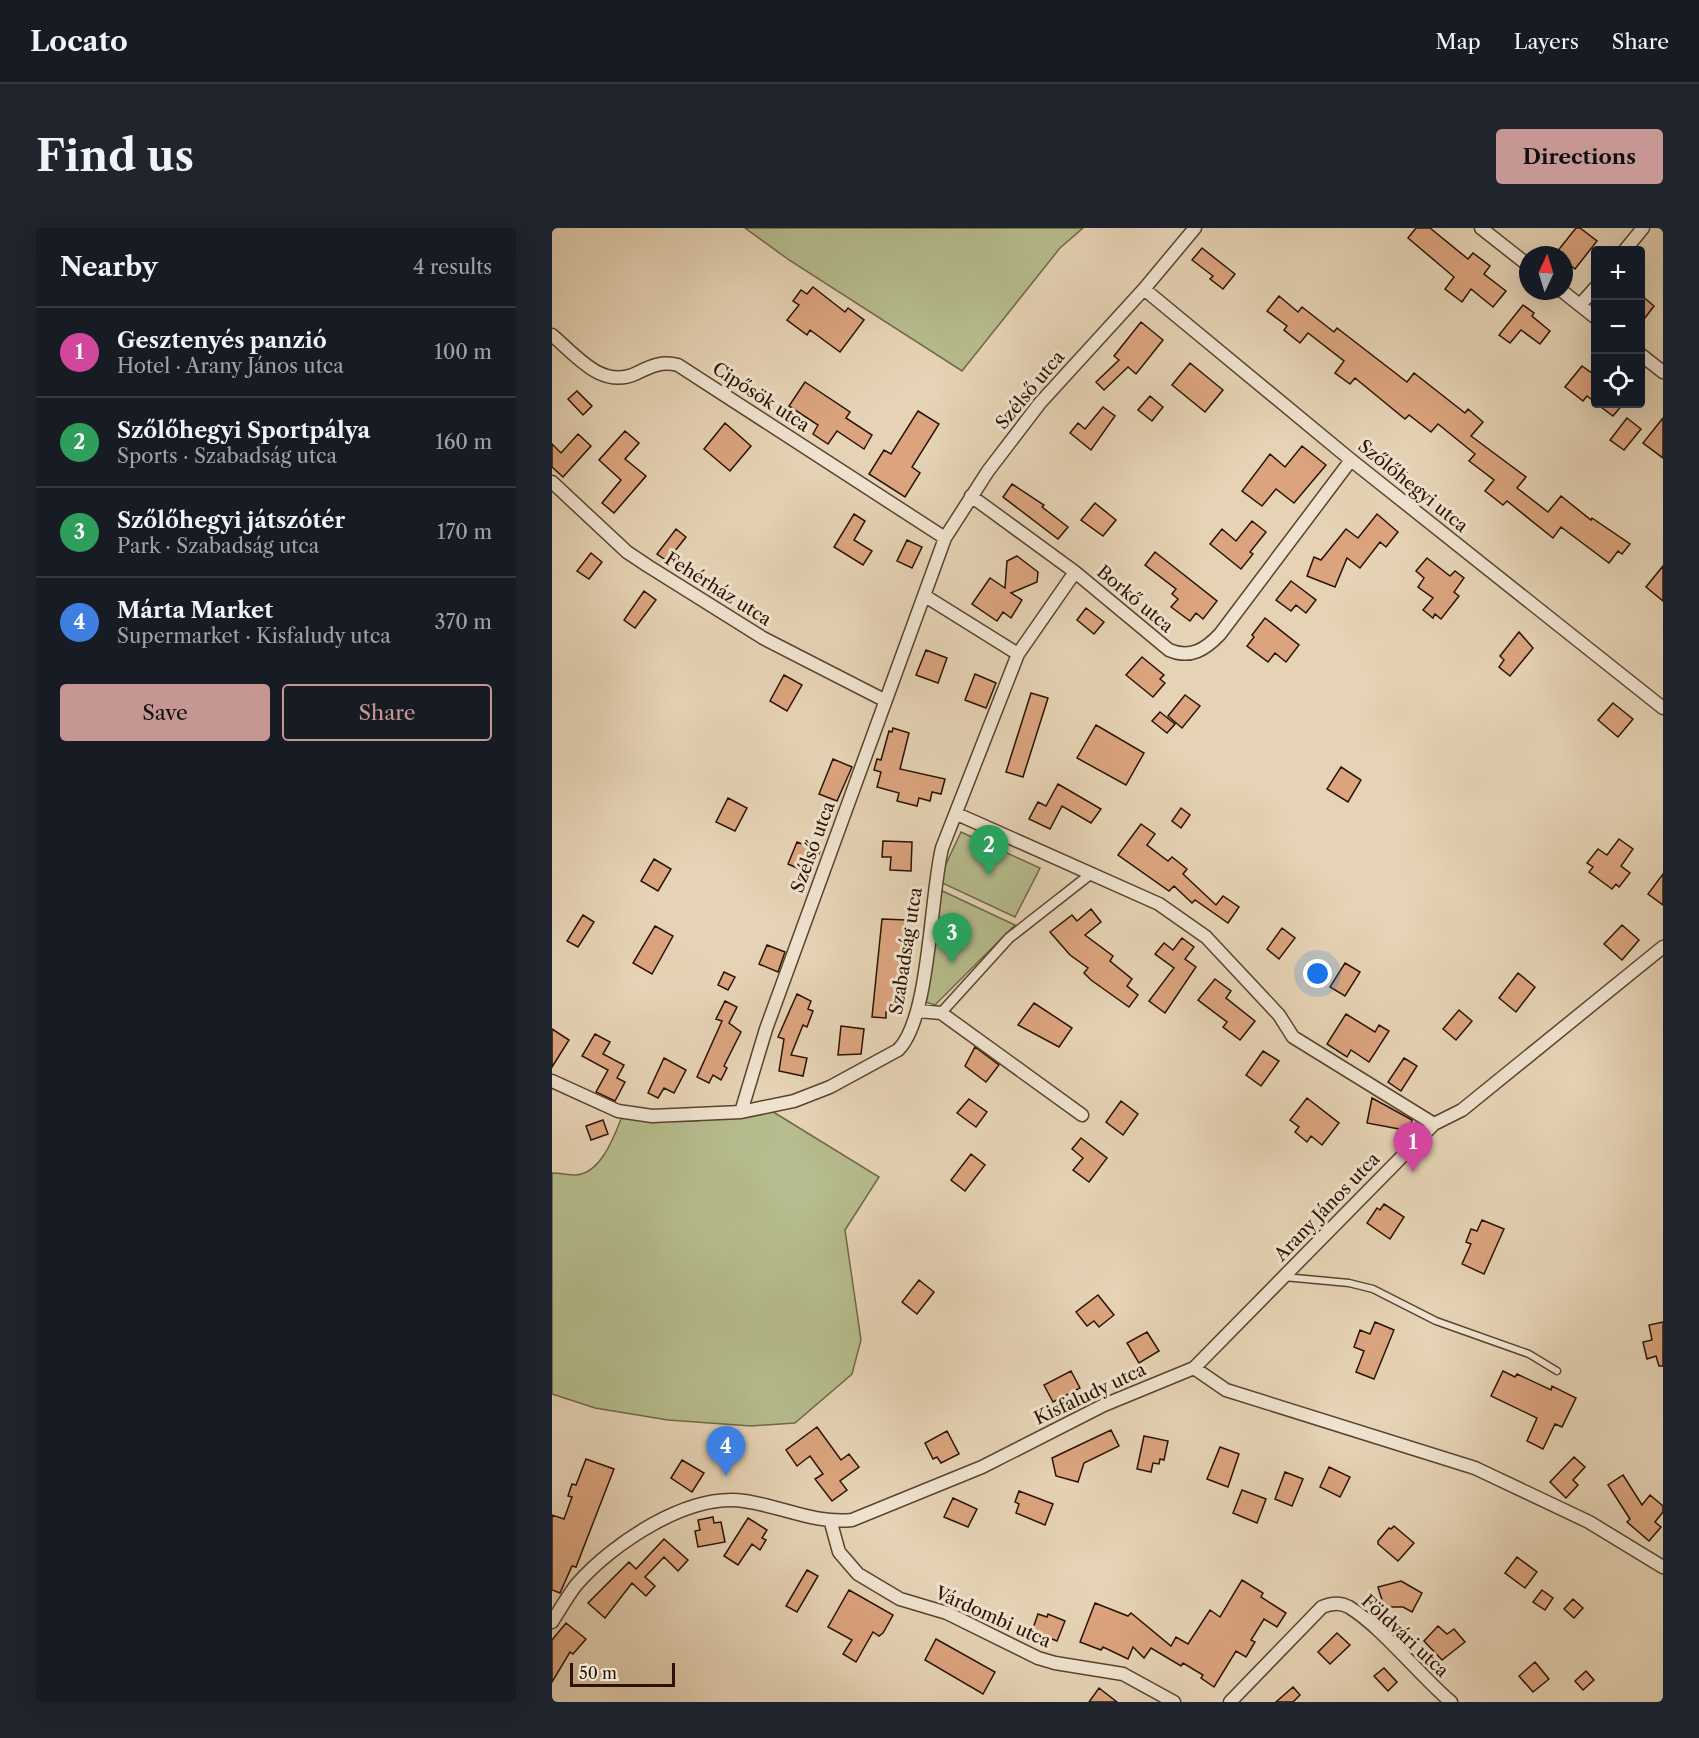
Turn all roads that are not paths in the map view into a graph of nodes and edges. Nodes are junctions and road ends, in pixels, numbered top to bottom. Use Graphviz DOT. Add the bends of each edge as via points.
graph roads {
  1 [pos="1195,228"];
  2 [pos="1482,228"];
  3 [pos="1643,228"];
  4 [pos="1628,246"];
  5 [pos="1519,257"];
  6 [pos="1144,289"];
  7 [pos="1591,293"];
  8 [pos="1573,300"];
  9 [pos="1580,306"];
  10 [pos="1591,314"];
  11 [pos="552,335"];
  12 [pos="1645,357"];
  13 [pos="1663,372"];
  14 [pos="1351,460"];
  15 [pos="552,482"];
  16 [pos="971,496"];
  17 [pos="945,538"];
  18 [pos="1075,572"];
  19 [pos="925,596"];
  20 [pos="1018,654"];
  21 [pos="884,700"];
  22 [pos="1663,708"];
  23 [pos="957,814"];
  24 [pos="1092,873"];
  25 [pos="1663,947"];
  26 [pos="919,1011"];
  27 [pos="941,1013"];
  28 [pos="552,1081"];
  29 [pos="741,1112"];
  30 [pos="1082,1115"];
  31 [pos="1434,1124"];
  32 [pos="1284,1277"];
  33 [pos="1194,1368"];
  34 [pos="1557,1371"];
  35 [pos="831,1522"];
  36 [pos="1663,1567"];
  37 [pos="552,1622"];
  38 [pos="1173,1702"];
  39 [pos="1230,1702"];
  40 [pos="1451,1702"];
  1 -- 6 [label="street, Szélső utca"];
  2 -- 5 [label="street"];
  3 -- 4 [label="street"];
  6 -- 14 [label="street, Szőlőhegyi utca"];
  6 -- 16 [label="street, Szélső utca" via="1040,403"];
  7 -- 9 [label="street"];
  8 -- 9 [label="street"];
  9 -- 10 [label="street"];
  11 -- 17 [label="street, Cipősök utca" via="587,366 607,377 623,378 661,363 678,365"];
  12 -- 13 [label="street"];
  14 -- 18 [label="street, Borkő utca" via="1220,634 1207,647 1191,654 1169,650"];
  14 -- 22 [label="street, Szőlőhegyi utca"];
  15 -- 21 [label="street, Fehérház utca" via="609,536 648,566 763,638"];
  16 -- 17 [label="street, Szélső utca"];
  16 -- 18 [label="street, Borkő utca"];
  17 -- 19 [label="street, Szélső utca"];
  18 -- 20 [label="street, Szabadság utca"];
  19 -- 20 [label="street"];
  19 -- 21 [label="street, Szélső utca"];
  20 -- 23 [label="street, Szabadság utca"];
  21 -- 29 [label="street, Szélső utca" via="766,1029"];
  23 -- 24 [label="street"];
  23 -- 26 [label="street, Szabadság utca" via="936,874"];
  24 -- 27 [label="street" via="1009,938"];
  24 -- 31 [label="street" via="1159,904 1206,937 1273,1008 1293,1037"];
  25 -- 31 [label="street, Arany János utca" via="1462,1110"];
  26 -- 27 [label="street"];
  26 -- 29 [label="street, Szabadság utca" via="906,1042 898,1050 830,1087 794,1101"];
  27 -- 30 [label="street"];
  28 -- 29 [label="street, Szabadság utca" via="618,1111 652,1116"];
  31 -- 32 [label="street, Arany János utca"];
  32 -- 33 [label="street, Arany János utca"];
  32 -- 34 [label="lane" via="1373,1289 1436,1322 1529,1354"];
  33 -- 35 [label="street, Kisfaludy utca" via="1104,1405 982,1467 883,1509 852,1520"];
  33 -- 36 [label="street" via="1226,1390 1475,1468 1589,1522"];
  35 -- 37 [label="street, Kisfaludy utca" via="744,1501 712,1501 683,1510 612,1552 577,1584"];
  35 -- 38 [label="street, Várdombi utca" via="839,1552 858,1574 900,1599 947,1613 1038,1658 1123,1674"];
  39 -- 40 [label="street, Földvári utca" via="1322,1607 1332,1603 1348,1606"];
}
